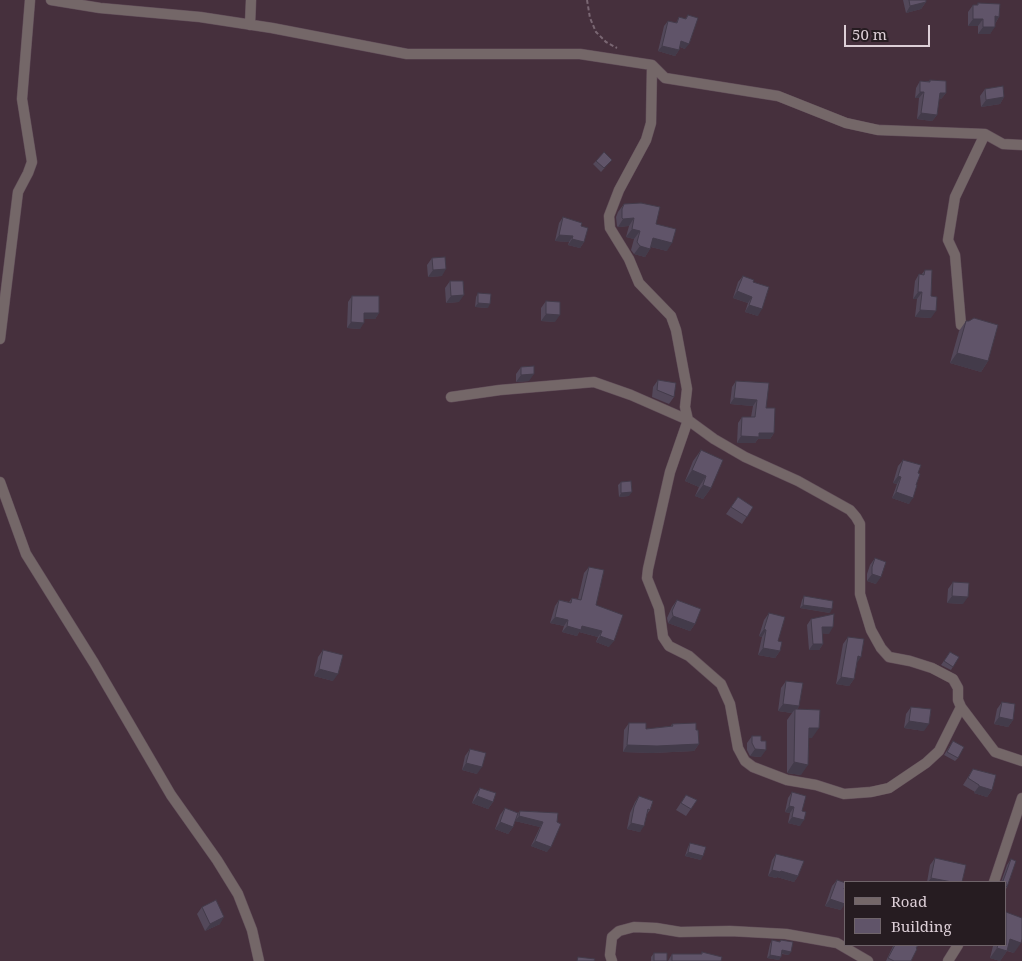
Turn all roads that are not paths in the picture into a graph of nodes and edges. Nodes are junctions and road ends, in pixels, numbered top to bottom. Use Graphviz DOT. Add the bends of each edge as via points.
graph roads {
  1 [pos="30,0"];
  2 [pos="51,0"];
  3 [pos="251,0"];
  4 [pos="250,25"];
  5 [pos="652,65"];
  6 [pos="985,134"];
  7 [pos="1022,145"];
  8 [pos="961,325"];
  9 [pos="0,338"];
  10 [pos="451,397"];
  11 [pos="688,420"];
  12 [pos="0,482"];
  13 [pos="961,707"];
  14 [pos="1022,761"];
  15 [pos="1022,798"];
  16 [pos="994,881"];
  17 [pos="957,946"];
  18 [pos="259,961"];
  19 [pos="612,961"];
  20 [pos="868,961"];
  21 [pos="948,961"];
  1 -- 9 [label="street" via="22,99 32,162 18,192"];
  2 -- 4 [label="street"];
  3 -- 4 [label="street"];
  4 -- 5 [label="street" via="408,54 580,54"];
  5 -- 6 [label="street" via="665,78 778,96 846,123 878,130"];
  5 -- 11 [label="street" via="651,123 646,140 619,190 609,216 610,228 639,283 670,316 676,330 687,389"];
  6 -- 7 [label="street" via="1003,144"];
  6 -- 8 [label="street" via="955,197 948,240 955,255"];
  10 -- 11 [label="street" via="594,382"];
  11 -- 13 [label="street" via="745,457 850,510 860,524 860,594 871,630 881,648 889,657 932,668 953,679"];
  11 -- 13 [label="street" via="670,472 647,578 659,608 663,637 669,646 689,656 724,689 738,748 745,761 787,780 844,794 888,788 939,751"];
  12 -- 18 [label="street" via="26,554 171,795 238,894 252,930"];
  13 -- 14 [label="street" via="995,752"];
  15 -- 16 [label="street"];
  17 -- 21 [label="street"];
  19 -- 20 [label="street" via="612,937 619,931 634,928 786,934 837,943"];
}
